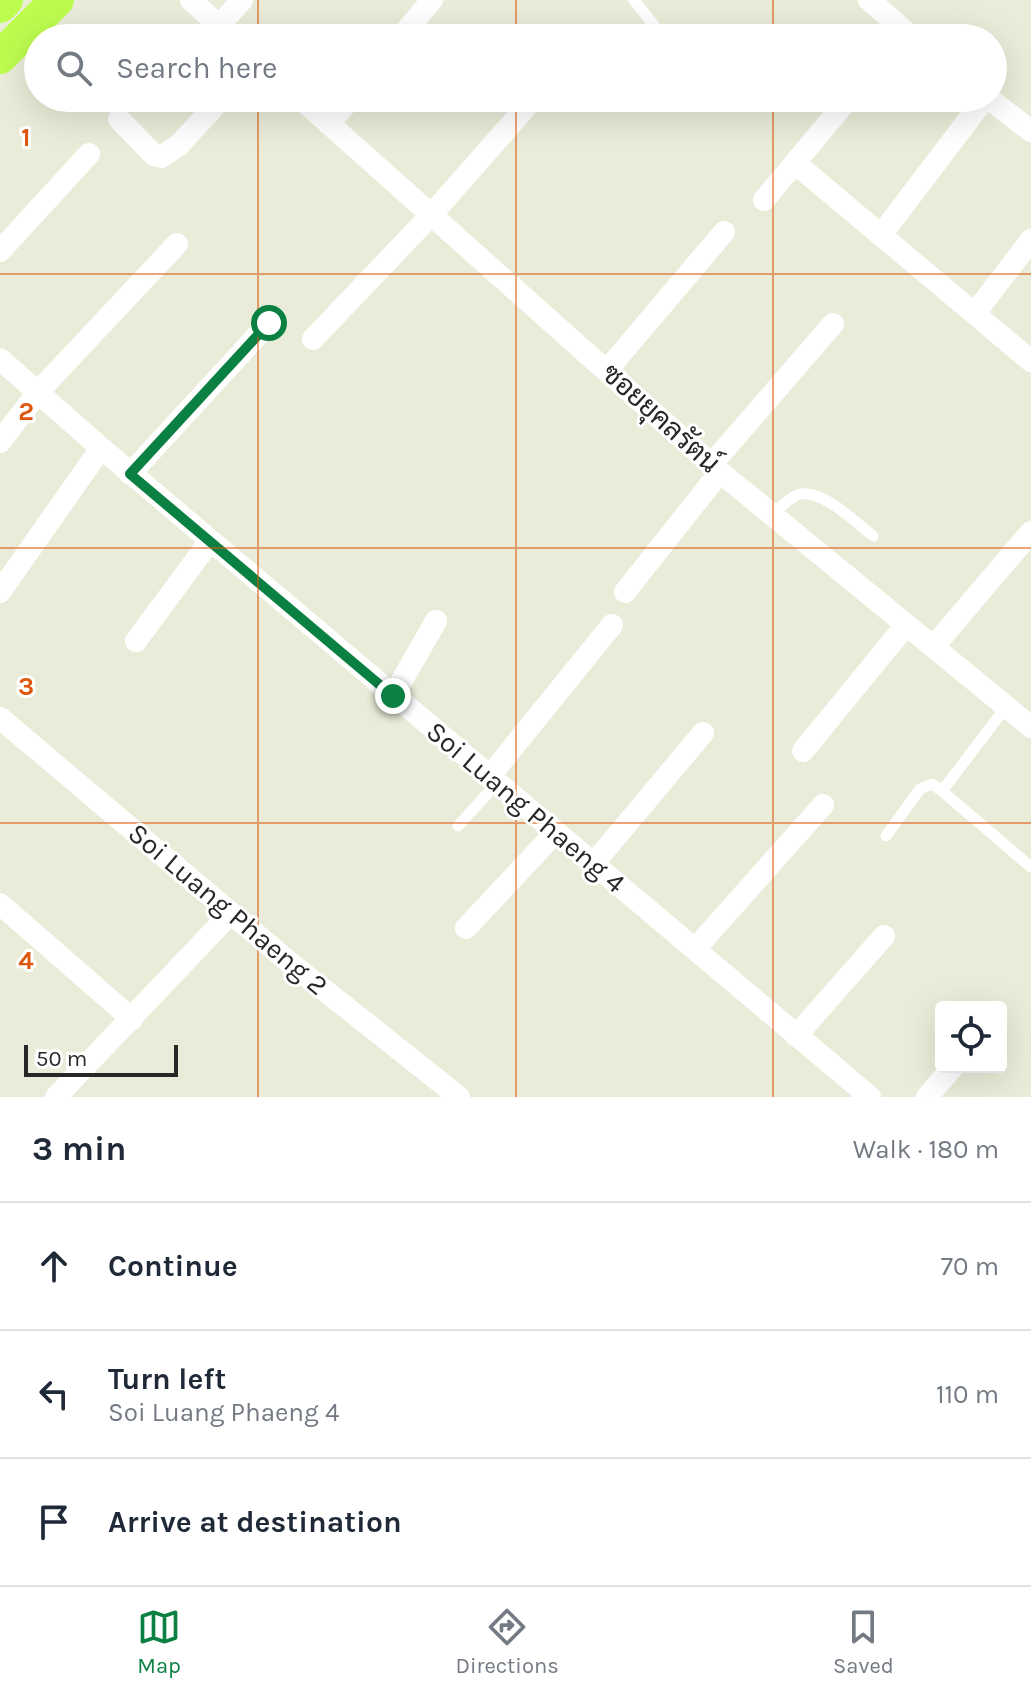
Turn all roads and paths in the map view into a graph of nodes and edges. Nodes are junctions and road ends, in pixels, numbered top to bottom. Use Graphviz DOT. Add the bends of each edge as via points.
graph roads {
  1 [pos="6,0"];
  2 [pos="40,0"];
  3 [pos="57,0"];
  4 [pos="191,0"];
  5 [pos="242,0"];
  6 [pos="432,0"];
  7 [pos="634,0"];
  8 [pos="869,0"];
  9 [pos="0,6"];
  10 [pos="33,24"];
  11 [pos="216,24"];
  12 [pos="229,24"];
  13 [pos="412,24"];
  14 [pos="653,24"];
  15 [pos="893,24"];
  16 [pos="24,33"];
  17 [pos="0,40"];
  18 [pos="0,57"];
  19 [pos="209,112"];
  20 [pos="316,112"];
  21 [pos="339,112"];
  22 [pos="522,112"];
  23 [pos="837,112"];
  24 [pos="976,112"];
  25 [pos="1006,112"];
  26 [pos="119,119"];
  27 [pos="329,124"];
  28 [pos="1031,131"];
  29 [pos="89,154"];
  30 [pos="795,163"];
  31 [pos="764,200"];
  32 [pos="432,214"];
  33 [pos="724,232"];
  34 [pos="881,235"];
  35 [pos="1031,240"];
  36 [pos="177,244"];
  37 [pos="0,251"];
  38 [pos="975,313"];
  39 [pos="269,323"];
  40 [pos="833,324"];
  41 [pos="313,339"];
  42 [pos="0,359"];
  43 [pos="1031,361"];
  44 [pos="608,369"];
  45 [pos="38,392"];
  46 [pos="0,442"];
  47 [pos="101,448"];
  48 [pos="716,469"];
  49 [pos="130,474"];
  50 [pos="774,513"];
  51 [pos="1031,532"];
  52 [pos="873,536"];
  53 [pos="210,541"];
  54 [pos="0,592"];
  55 [pos="625,592"];
  56 [pos="436,621"];
  57 [pos="612,625"];
  58 [pos="906,625"];
  59 [pos="136,641"];
  60 [pos="934,646"];
  61 [pos="393,696"];
  62 [pos="1006,707"];
  63 [pos="0,718"];
  64 [pos="1031,727"];
  65 [pos="703,733"];
  66 [pos="803,751"];
  67 [pos="493,780"];
  68 [pos="942,791"];
  69 [pos="823,805"];
  70 [pos="458,826"];
  71 [pos="556,832"];
  72 [pos="886,836"];
  73 [pos="594,863"];
  74 [pos="1031,867"];
  75 [pos="0,904"];
  76 [pos="231,913"];
  77 [pos="466,928"];
  78 [pos="884,936"];
  79 [pos="695,949"];
  80 [pos="132,1019"];
  81 [pos="796,1036"];
  82 [pos="948,1073"];
  83 [pos="431,1088"];
  84 [pos="56,1097"];
  85 [pos="459,1097"];
  86 [pos="870,1097"];
  87 [pos="927,1097"];
  1 -- 9 [label="main road"];
  2 -- 17 [label="main road"];
  3 -- 10 [label="main road"];
  4 -- 11 [label="street"];
  5 -- 12 [label="street"];
  6 -- 13 [label="street"];
  7 -- 14 [label="lane"];
  8 -- 15 [label="street"];
  16 -- 18 [label="main road"];
  19 -- 26 [label="street" via="161,157"];
  20 -- 27 [label="street, ซอยยุคลรัตน์"];
  21 -- 27 [label="street"];
  22 -- 32 [label="street"];
  23 -- 30 [label="street"];
  24 -- 34 [label="street"];
  25 -- 28 [label="street"];
  27 -- 32 [label="street, ซอยยุคลรัตน์"];
  29 -- 37 [label="street"];
  30 -- 31 [label="street"];
  30 -- 34 [label="street"];
  32 -- 41 [label="street"];
  32 -- 44 [label="street, ซอยยุคลรัตน์"];
  33 -- 44 [label="street"];
  34 -- 38 [label="street"];
  35 -- 38 [label="street"];
  36 -- 45 [label="street"];
  38 -- 43 [label="street"];
  39 -- 49 [label="street"];
  40 -- 48 [label="street"];
  42 -- 45 [label="street, Soi Luang Phaeng 4"];
  44 -- 48 [label="street, ซอยยุคลรัตน์"];
  45 -- 46 [label="street"];
  45 -- 47 [label="street, Soi Luang Phaeng 4"];
  47 -- 49 [label="street, Soi Luang Phaeng 4"];
  47 -- 54 [label="street"];
  48 -- 50 [label="street, ซอยยุคลรัตน์"];
  48 -- 55 [label="street"];
  49 -- 53 [label="street, Soi Luang Phaeng 4"];
  50 -- 52 [label="lane" via="791,498 817,496"];
  50 -- 58 [label="street, ซอยยุคลรัตน์"];
  51 -- 60 [label="street"];
  53 -- 59 [label="street"];
  53 -- 61 [label="street, Soi Luang Phaeng 4"];
  56 -- 61 [label="street"];
  57 -- 67 [label="street"];
  58 -- 60 [label="street, ซอยยุคลรัตน์"];
  58 -- 66 [label="street"];
  60 -- 62 [label="street, ซอยยุคลรัตน์"];
  61 -- 67 [label="street, Soi Luang Phaeng 4"];
  62 -- 64 [label="street, ซอยยุคลรัตน์"];
  62 -- 68 [label="lane"];
  63 -- 76 [label="street, Soi Luang Phaeng 2"];
  65 -- 73 [label="street"];
  67 -- 70 [label="lane"];
  67 -- 71 [label="street, Soi Luang Phaeng 4"];
  68 -- 72 [label="lane" via="932,784 920,789"];
  68 -- 74 [label="lane"];
  69 -- 79 [label="street"];
  71 -- 73 [label="street, Soi Luang Phaeng 4"];
  71 -- 77 [label="street"];
  73 -- 79 [label="street, Soi Luang Phaeng 4"];
  75 -- 80 [label="street"];
  76 -- 80 [label="street"];
  76 -- 83 [label="street, Soi Luang Phaeng 2"];
  78 -- 81 [label="street"];
  79 -- 81 [label="street, Soi Luang Phaeng 4"];
  80 -- 84 [label="street"];
  81 -- 86 [label="street, Soi Luang Phaeng 4"];
  82 -- 87 [label="street"];
  83 -- 85 [label="street, Soi Luang Phaeng 2"];
}
